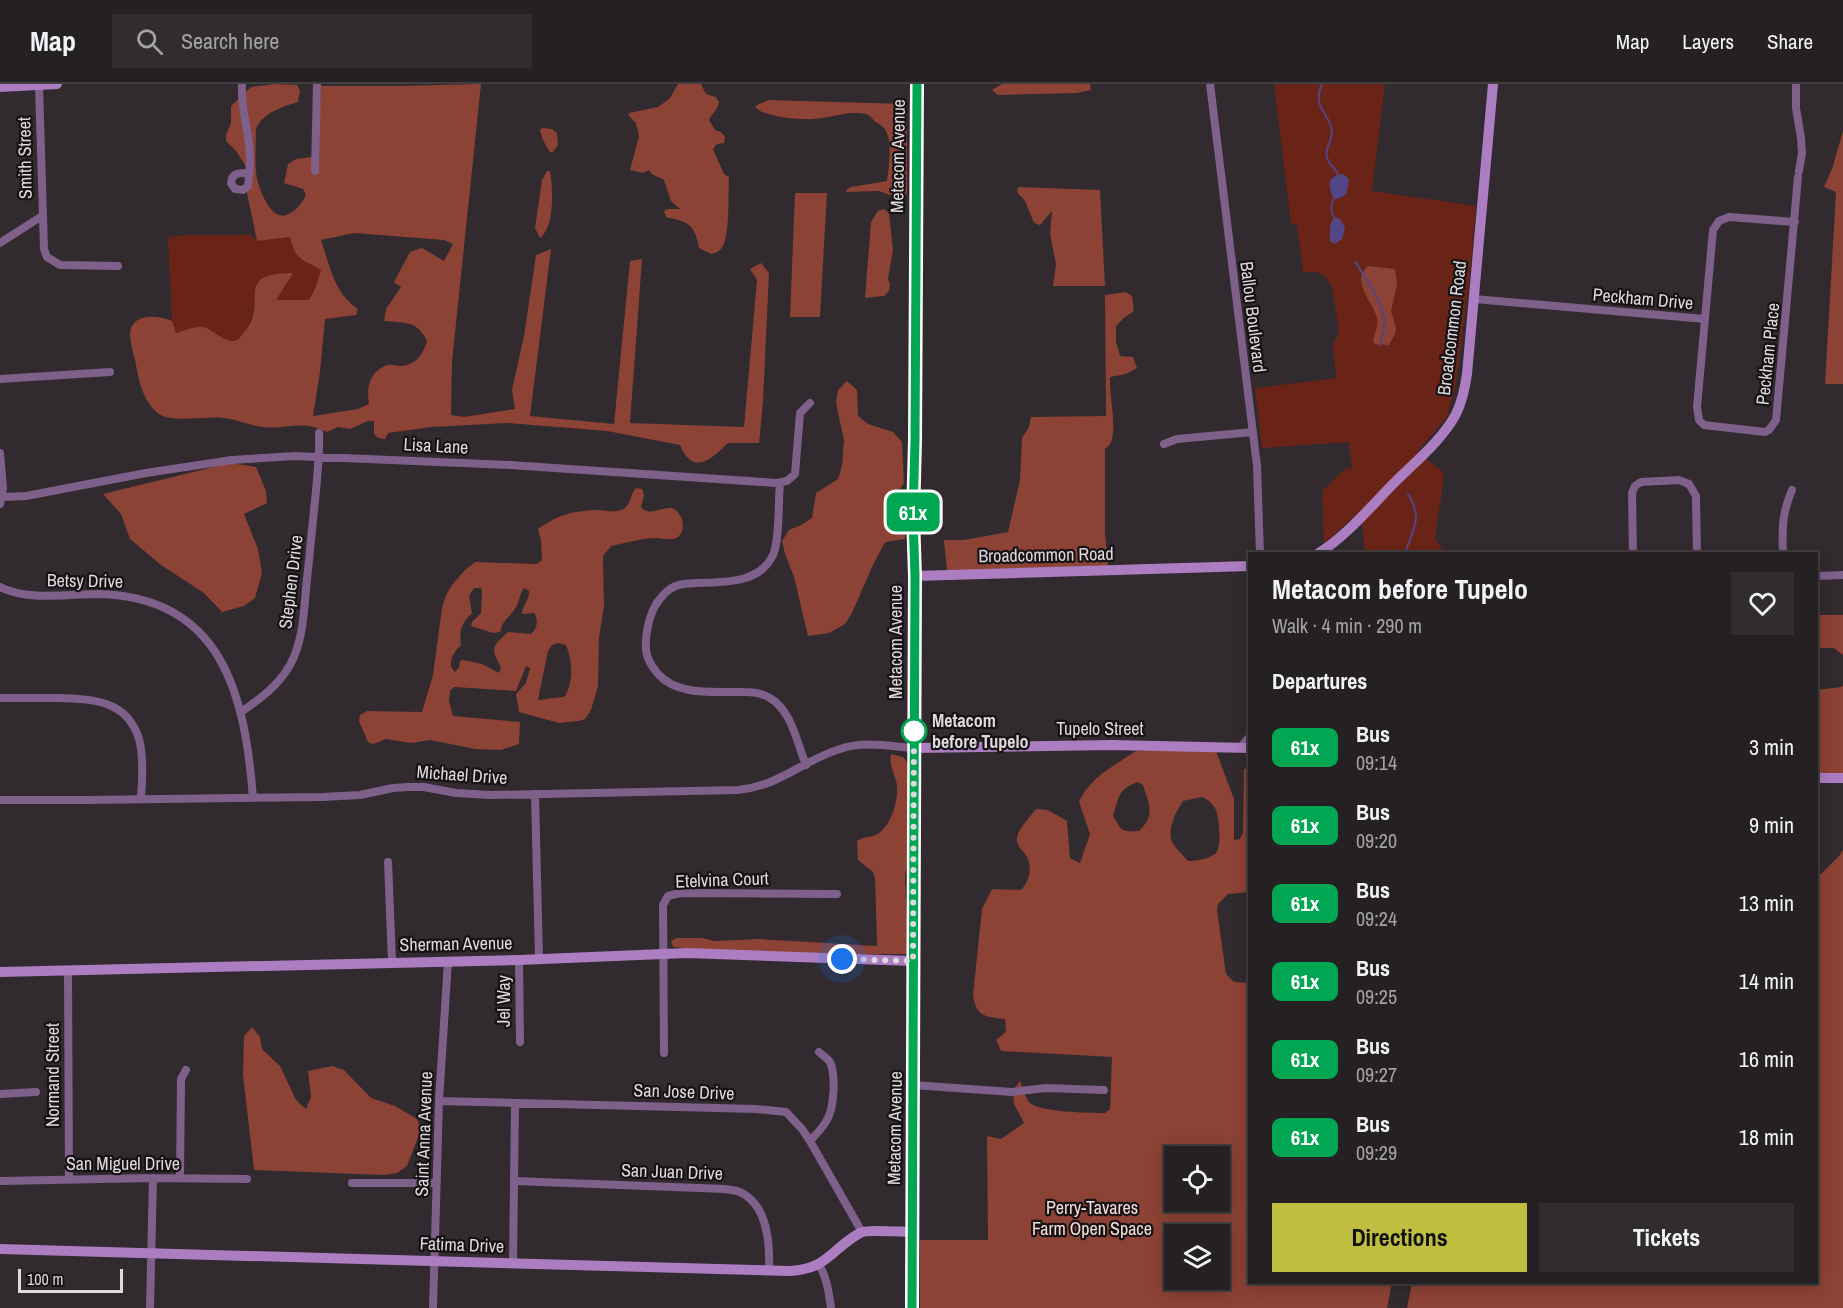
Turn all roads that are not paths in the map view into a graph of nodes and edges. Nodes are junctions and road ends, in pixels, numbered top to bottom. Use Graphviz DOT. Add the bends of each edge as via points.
graph roads {
  1 [pos="57,84"];
  2 [pos="242,84"];
  3 [pos="317,84"];
  4 [pos="917,84"];
  5 [pos="1210,84"];
  6 [pos="1493,84"];
  7 [pos="1796,84"];
  8 [pos="39,86"];
  9 [pos="0,87"];
  10 [pos="315,171"];
  11 [pos="249,173"];
  12 [pos="42,216"];
  13 [pos="1795,222"];
  14 [pos="0,243"];
  15 [pos="118,266"];
  16 [pos="1474,299"];
  17 [pos="1705,319"];
  18 [pos="110,372"];
  19 [pos="0,379"];
  20 [pos="810,403"];
  21 [pos="1253,432"];
  22 [pos="319,433"];
  23 [pos="1164,444"];
  24 [pos="0,453"];
  25 [pos="320,456"];
  26 [pos="780,483"];
  27 [pos="1792,490"];
  28 [pos="1,497"];
  29 [pos="0,504"];
  30 [pos="1260,552"];
  31 [pos="1320,552"];
  32 [pos="1633,552"];
  33 [pos="1696,552"];
  34 [pos="1783,552"];
  35 [pos="1248,566"];
  36 [pos="1843,575"];
  37 [pos="915,576"];
  38 [pos="1818,576"];
  39 [pos="0,587"];
  40 [pos="0,698"];
  41 [pos="241,712"];
  42 [pos="914,748"];
  43 [pos="1245,748"];
  44 [pos="806,765"];
  45 [pos="1818,778"];
  46 [pos="1843,778"];
  47 [pos="535,794"];
  48 [pos="253,798"];
  49 [pos="141,799"];
  50 [pos="0,800"];
  51 [pos="387,862"];
  52 [pos="837,894"];
  53 [pos="663,955"];
  54 [pos="539,959"];
  55 [pos="519,960"];
  56 [pos="448,961"];
  57 [pos="913,961"];
  58 [pos="392,962"];
  59 [pos="68,970"];
  60 [pos="0,972"];
  61 [pos="520,1042"];
  62 [pos="819,1052"];
  63 [pos="664,1053"];
  64 [pos="186,1070"];
  65 [pos="913,1085"];
  66 [pos="1104,1090"];
  67 [pos="36,1092"];
  68 [pos="0,1094"];
  69 [pos="439,1101"];
  70 [pos="515,1103"];
  71 [pos="810,1141"];
  72 [pos="153,1178"];
  73 [pos="180,1178"];
  74 [pos="69,1179"];
  75 [pos="247,1179"];
  76 [pos="0,1180"];
  77 [pos="515,1181"];
  78 [pos="351,1183"];
  79 [pos="437,1183"];
  80 [pos="862,1232"];
  81 [pos="912,1232"];
  82 [pos="0,1249"];
  83 [pos="151,1253"];
  84 [pos="434,1261"];
  85 [pos="513,1264"];
  86 [pos="819,1264"];
  87 [pos="769,1270"];
  88 [pos="150,1308"];
  89 [pos="433,1308"];
  90 [pos="831,1308"];
  91 [pos="912,1308"];
  1 -- 8 [label="street"];
  2 -- 11 [label="street"];
  3 -- 10 [label="street"];
  4 -- 37 [label="main road, Metacom Avenue"];
  5 -- 21 [label="street, Ballou Boulevard"];
  6 -- 16 [label="street, Broadcommon Road"];
  7 -- 13 [label="street, Peckham Place" via="1802,153"];
  8 -- 9 [label="street"];
  8 -- 12 [label="street, Smith Street"];
  12 -- 14 [label="street, Smith Street"];
  12 -- 15 [label="street" via="45,254 53,261 60,265"];
  13 -- 17 [label="street, Peckham Drive" via="1736,217 1719,221 1713,230"];
  13 -- 17 [label="street, Peckham Place" via="1776,420 1769,430 1711,427 1700,420 1697,407"];
  16 -- 17 [label="street, Peckham Drive"];
  16 -- 31 [label="street, Broadcommon Road" via="1467,374 1461,401 1450,424 1360,517"];
  18 -- 19 [label="street"];
  20 -- 26 [label="street" via="800,413 795,474"];
  21 -- 23 [label="street" via="1177,439"];
  21 -- 30 [label="street, Ballou Boulevard"];
  22 -- 25 [label="street, Stephen Drive"];
  24 -- 28 [label="street"];
  25 -- 26 [label="street, Lisa Lane"];
  25 -- 28 [label="street, Lisa Lane" via="232,460"];
  25 -- 41 [label="street, Stephen Drive" via="297,647 278,682"];
  26 -- 44 [label="street" via="774,554 766,566 741,580 682,584 669,589 649,619 646,650 651,666 675,688 770,697 788,717"];
  27 -- 34 [label="street" via="1782,520"];
  28 -- 29 [label="street"];
  32 -- 33 [label="street" via="1633,490 1641,482 1659,480 1682,481 1693,489"];
  35 -- 37 [label="street, Broadcommon Road"];
  36 -- 38 [label="street"];
  37 -- 42 [label="main road, Metacom Avenue"];
  39 -- 41 [label="street, Betsy Drive" via="34,595 113,594 160,605 200,632 214,650"];
  40 -- 49 [label="street" via="88,699 120,711 138,737"];
  41 -- 48 [label="street, Betsy Drive"];
  42 -- 43 [label="street, Tupelo Street" via="1111,745"];
  42 -- 44 [label="street, Michael Drive" via="858,745 836,750"];
  42 -- 57 [label="main road, Metacom Avenue"];
  44 -- 47 [label="street, Michael Drive" via="771,783 738,790"];
  45 -- 46 [label="street"];
  47 -- 48 [label="street, Michael Drive" via="490,795 408,787 351,795"];
  47 -- 54 [label="street"];
  48 -- 49 [label="street, Michael Drive"];
  49 -- 50 [label="street, Michael Drive"];
  51 -- 58 [label="street"];
  52 -- 53 [label="street, Etelvina Court" via="668,896 663,905"];
  53 -- 54 [label="street, Sherman Avenue"];
  53 -- 57 [label="street, Sherman Avenue"];
  53 -- 63 [label="street"];
  54 -- 55 [label="street, Sherman Avenue"];
  55 -- 56 [label="street, Sherman Avenue"];
  55 -- 61 [label="street, Jel Way"];
  56 -- 58 [label="street, Sherman Avenue"];
  56 -- 69 [label="street, Saint Anna Avenue"];
  57 -- 65 [label="main road, Metacom Avenue"];
  58 -- 59 [label="street, Sherman Avenue"];
  59 -- 60 [label="street, Sherman Avenue"];
  59 -- 74 [label="street, Normand Street"];
  62 -- 71 [label="street" via="829,1062 832,1101 826,1121"];
  64 -- 73 [label="street" via="181,1079"];
  65 -- 66 [label="street" via="1012,1092 1045,1088"];
  65 -- 81 [label="main road, Metacom Avenue"];
  67 -- 68 [label="street"];
  69 -- 70 [label="street, San Jose Drive"];
  69 -- 79 [label="street, Saint Anna Avenue"];
  70 -- 71 [label="street, San Jose Drive" via="786,1112"];
  70 -- 77 [label="street"];
  71 -- 80 [label="street, San Jose Drive"];
  72 -- 73 [label="street, San Miguel Drive"];
  72 -- 74 [label="street, San Miguel Drive"];
  72 -- 83 [label="street"];
  73 -- 75 [label="street, San Miguel Drive"];
  74 -- 76 [label="street, San Miguel Drive"];
  77 -- 85 [label="street"];
  77 -- 87 [label="street, San Juan Drive" via="738,1191 760,1212 770,1247"];
  78 -- 79 [label="street"];
  79 -- 84 [label="street, Saint Anna Avenue"];
  80 -- 81 [label="street"];
  80 -- 86 [label="street, Fatima Drive"];
  81 -- 91 [label="main road, Metacom Avenue"];
  82 -- 83 [label="street, Fatima Drive"];
  83 -- 84 [label="street, Fatima Drive"];
  83 -- 88 [label="street"];
  84 -- 85 [label="street, Fatima Drive"];
  84 -- 89 [label="street, Saint Anna Avenue"];
  85 -- 87 [label="street, Fatima Drive"];
  86 -- 87 [label="street, Fatima Drive" via="801,1270"];
  86 -- 90 [label="street"];
}
